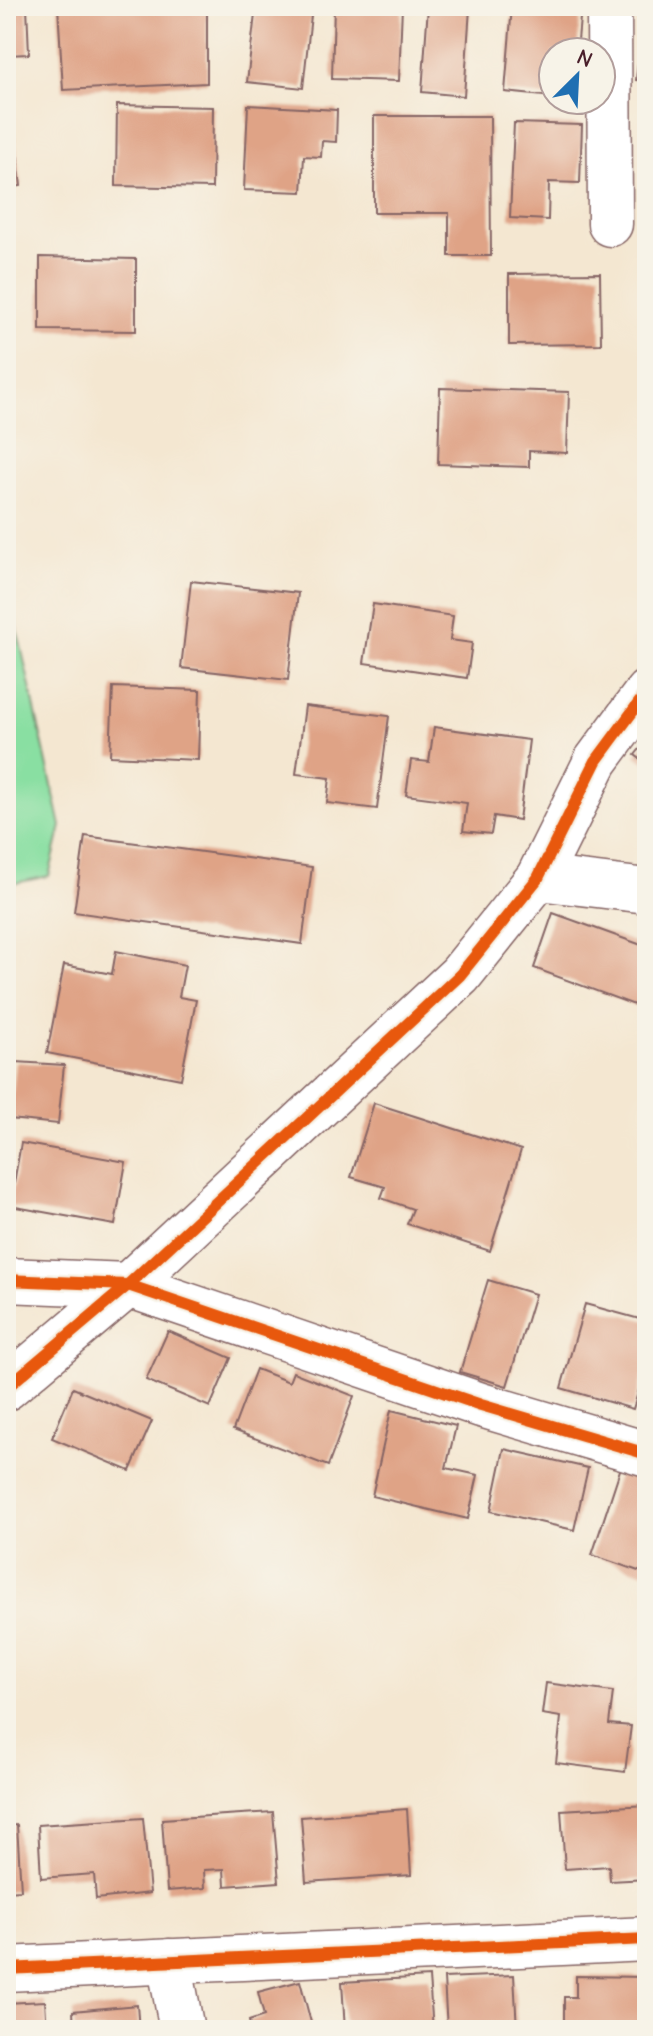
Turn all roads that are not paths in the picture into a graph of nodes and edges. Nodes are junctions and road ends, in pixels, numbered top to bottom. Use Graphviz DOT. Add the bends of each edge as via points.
graph roads {
  1 [pos="609,6"];
  2 [pos="610,224"];
  3 [pos="647,692"];
  4 [pos="538,878"];
  5 [pos="647,891"];
  6 [pos="6,1280"];
  7 [pos="128,1285"];
  8 [pos="6,1388"];
  9 [pos="647,1454"];
  10 [pos="647,1939"];
  11 [pos="169,1961"];
  12 [pos="6,1969"];
  13 [pos="182,2030"];
  1 -- 2 [label="street"];
  3 -- 4 [label="street" via="596,761"];
  4 -- 5 [label="street"];
  4 -- 7 [label="street" via="460,975"];
  6 -- 7 [label="street"];
  7 -- 8 [label="street"];
  7 -- 9 [label="street" via="481,1405"];
  10 -- 11 [label="street"];
  11 -- 12 [label="street"];
  11 -- 13 [label="street"];
}
